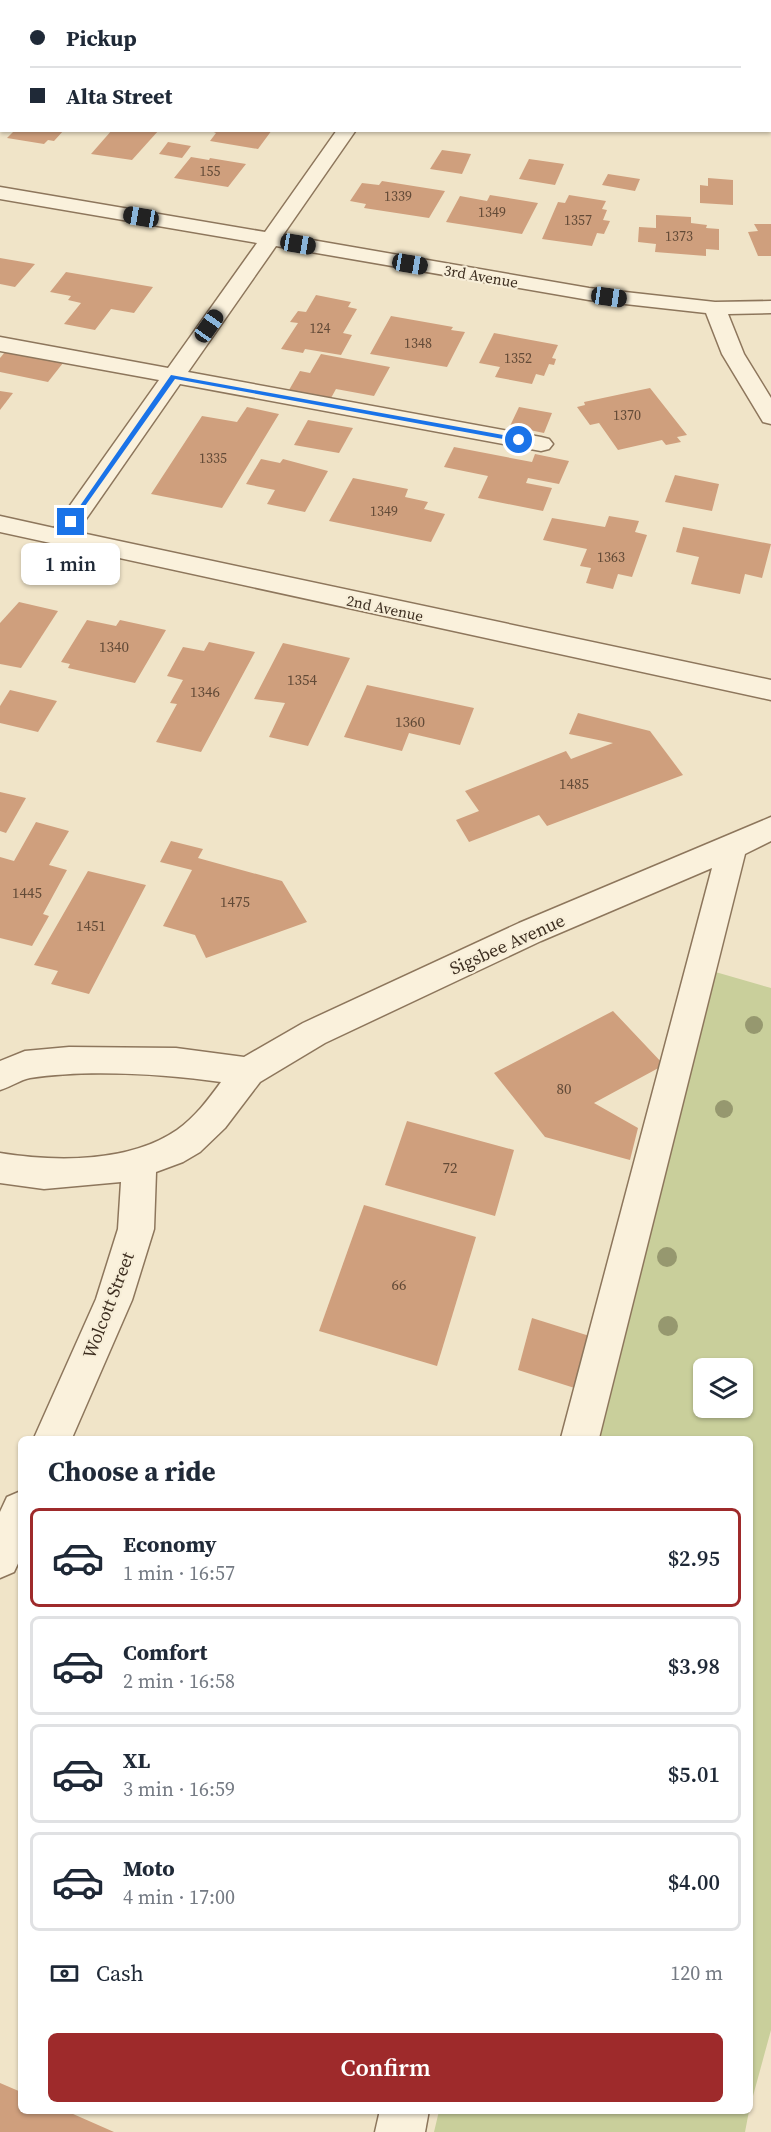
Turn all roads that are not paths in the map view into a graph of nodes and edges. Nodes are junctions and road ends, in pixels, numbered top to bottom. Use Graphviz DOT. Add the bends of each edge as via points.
graph roads {
  1 [pos="346,132"];
  2 [pos="0,193"];
  3 [pos="270,239"];
  4 [pos="771,307"];
  5 [pos="715,308"];
  6 [pos="0,344"];
  7 [pos="173,377"];
  8 [pos="771,417"];
  9 [pos="541,444"];
  10 [pos="0,525"];
  11 [pos="60,538"];
  12 [pos="771,690"];
  13 [pos="771,828"];
  14 [pos="732,847"];
  15 [pos="248,1071"];
  16 [pos="1,1073"];
  17 [pos="138,1164"];
  18 [pos="0,1168"];
  19 [pos="54,1436"];
  20 [pos="581,1436"];
  21 [pos="18,1518"];
  22 [pos="0,1558"];
  23 [pos="404,2114"];
  24 [pos="400,2132"];
  1 -- 3 [label="street"];
  2 -- 3 [label="street, 3rd Avenue"];
  3 -- 5 [label="street, 3rd Avenue" via="589,294"];
  3 -- 7 [label="street"];
  4 -- 5 [label="street, 3rd Avenue"];
  5 -- 8 [label="street" via="734,354"];
  6 -- 7 [label="street"];
  7 -- 9 [label="street"];
  7 -- 11 [label="street"];
  10 -- 11 [label="street, 2nd Avenue"];
  11 -- 12 [label="street, 2nd Avenue"];
  13 -- 14 [label="street, Sigsbee Avenue"];
  14 -- 15 [label="street, Sigsbee Avenue" via="530,932 314,1033"];
  14 -- 20 [label="street"];
  15 -- 16 [label="street" via="176,1062 69,1061 25,1065"];
  15 -- 17 [label="street, Sigsbee Avenue" via="210,1122 187,1143"];
  17 -- 18 [label="street, Sigsbee Avenue" via="41,1173"];
  17 -- 19 [label="street, Wolcott Street" via="136,1230 127,1260"];
  21 -- 22 [label="street"];
  23 -- 24 [label="street"];
}
